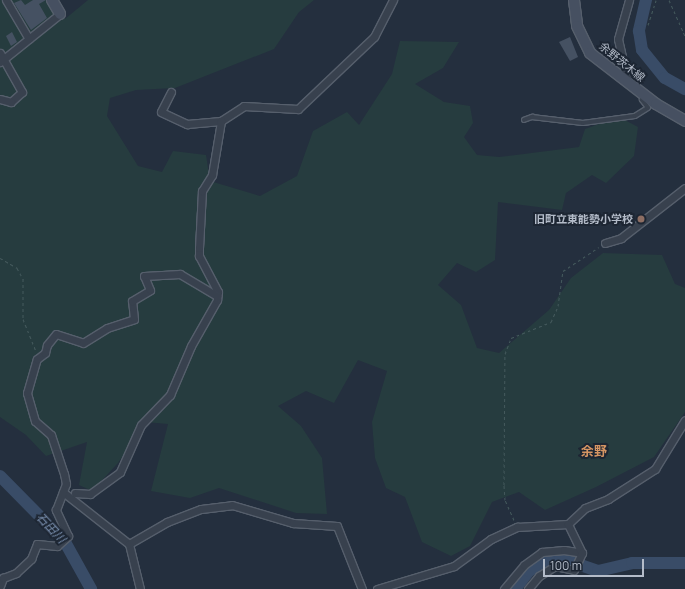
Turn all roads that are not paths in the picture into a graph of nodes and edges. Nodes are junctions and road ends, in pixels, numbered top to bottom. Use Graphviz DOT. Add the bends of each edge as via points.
graph roads {
  1 [pos="6,0"];
  2 [pos="52,0"];
  3 [pos="393,0"];
  4 [pos="574,0"];
  5 [pos="630,0"];
  6 [pos="60,14"];
  7 [pos="29,39"];
  8 [pos="1,58"];
  9 [pos="628,83"];
  10 [pos="171,92"];
  11 [pos="645,96"];
  12 [pos="0,99"];
  13 [pos="524,120"];
  14 [pos="221,121"];
  15 [pos="685,121"];
  16 [pos="685,188"];
  17 [pos="605,244"];
  18 [pos="217,296"];
  19 [pos="685,420"];
  20 [pos="63,492"];
  21 [pos="75,493"];
  22 [pos="568,524"];
  23 [pos="129,544"];
  24 [pos="582,553"];
  25 [pos="0,586"];
  26 [pos="140,589"];
  27 [pos="362,589"];
  28 [pos="376,589"];
  29 [pos="504,589"];
  30 [pos="528,589"];
  1 -- 7 [label="street"];
  2 -- 6 [label="main road"];
  3 -- 14 [label="street" via="374,37 298,110 244,106"];
  4 -- 9 [label="main road, 余野茨木線" via="577,26 590,53"];
  5 -- 9 [label="street" via="618,39"];
  6 -- 7 [label="street"];
  7 -- 8 [label="street"];
  8 -- 12 [label="street" via="22,92 11,102"];
  9 -- 11 [label="main road, 余野茨木線"];
  10 -- 14 [label="street" via="162,106 165,116 186,124"];
  11 -- 13 [label="lane" via="642,100 648,108 635,116 583,123 532,117"];
  11 -- 15 [label="main road, 余野茨木線"];
  14 -- 18 [label="street" via="212,175 202,191 199,248 199,256"];
  16 -- 17 [label="street" via="621,238"];
  18 -- 20 [label="street" via="180,274 144,276 150,290 132,301 134,319 108,328 83,343 56,334 37,359 27,392 29,405 38,425 51,435 64,474"];
  18 -- 21 [label="street" via="170,395 141,425 120,472 90,494"];
  19 -- 22 [label="street" via="655,469 608,499 585,508"];
  20 -- 23 [label="street"];
  20 -- 25 [label="street" via="56,510 68,536 57,546 37,544 31,559 16,573 3,578"];
  22 -- 24 [label="street"];
  22 -- 28 [label="street" via="517,527 491,539 454,566"];
  23 -- 26 [label="street"];
  23 -- 27 [label="street" via="167,522 201,509 232,506 293,523 338,526"];
  24 -- 29 [label="street" via="564,550 542,552 524,564"];
  24 -- 30 [label="street" via="574,570 555,566 539,576"];
}
